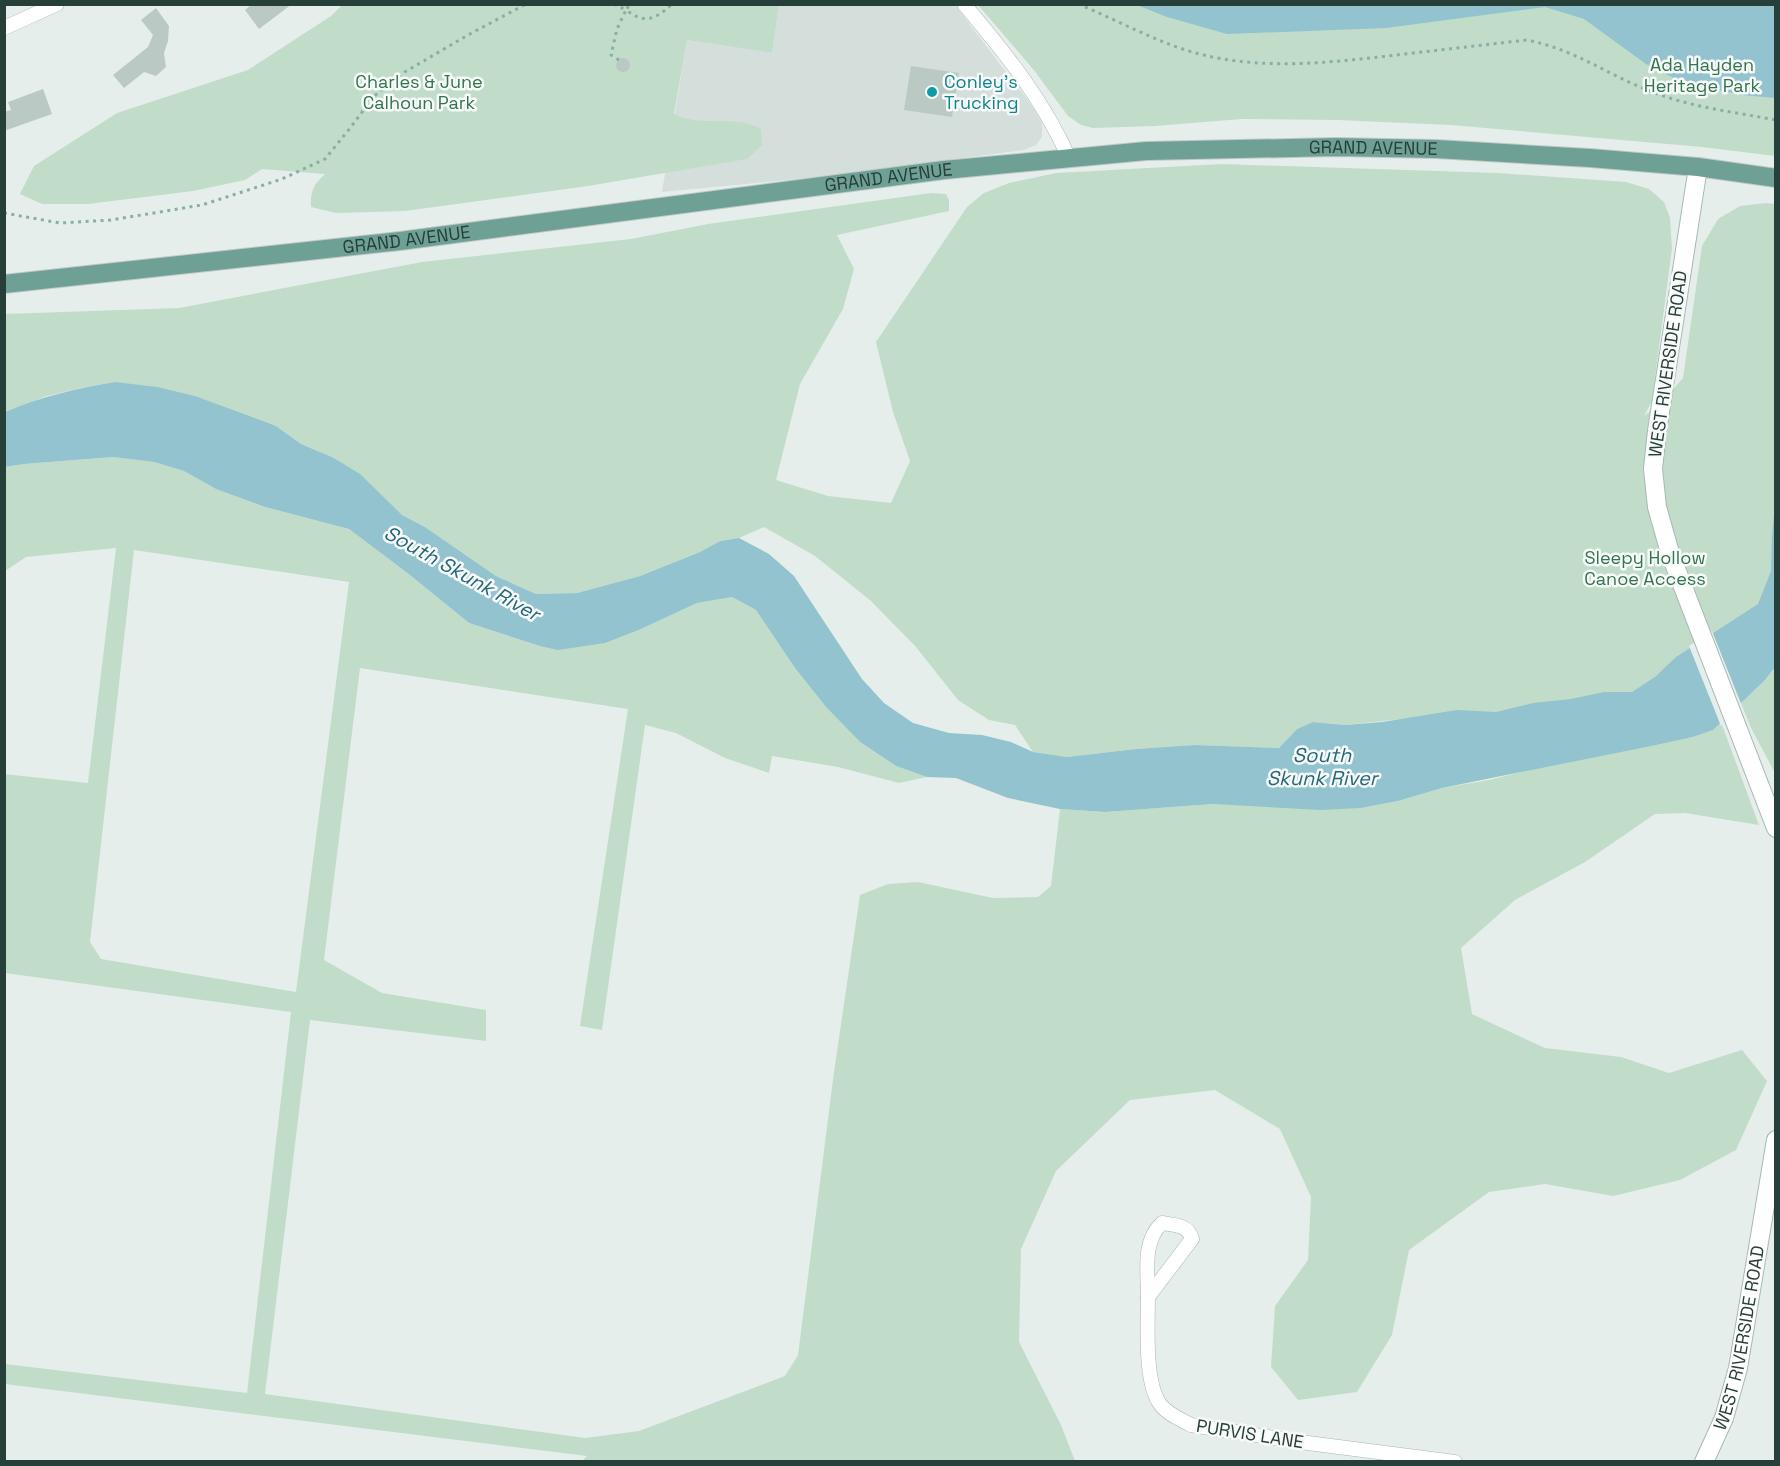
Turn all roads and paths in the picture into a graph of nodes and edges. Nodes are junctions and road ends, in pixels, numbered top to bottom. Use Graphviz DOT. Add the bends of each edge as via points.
graph roads {
  1 [pos="57,4"];
  2 [pos="526,4"];
  3 [pos="614,4"];
  4 [pos="630,4"];
  5 [pos="964,4"];
  6 [pos="1078,4"];
  7 [pos="671,5"];
  8 [pos="626,10"];
  9 [pos="4,28"];
  10 [pos="619,60"];
  11 [pos="1776,120"];
  12 [pos="1069,158"];
  13 [pos="1698,167"];
  14 [pos="1776,178"];
  15 [pos="4,213"];
  16 [pos="4,284"];
  17 [pos="1776,828"];
  18 [pos="1776,1140"];
  19 [pos="1148,1297"];
  20 [pos="1455,1461"];
  21 [pos="1704,1461"];
  1 -- 9 [label="street"];
  2 -- 15 [label="path" via="404,73 373,97 325,159 282,179 202,205 111,220 60,223"];
  3 -- 8 [label="path"];
  4 -- 8 [label="path"];
  5 -- 12 [label="street" via="1026,82 1055,126"];
  6 -- 11 [label="path" via="1154,39 1193,52 1270,64 1324,64 1527,40 1577,55 1650,92"];
  7 -- 8 [label="path" via="646,19 636,18"];
  8 -- 10 [label="path" via="611,55"];
  12 -- 13 [label="main road, GRAND AVENUE" via="1336,147 1436,149"];
  12 -- 16 [label="main road, GRAND AVENUE" via="944,170 400,241"];
  13 -- 14 [label="main road, GRAND AVENUE"];
  13 -- 17 [label="main road, WEST RIVERSIDE ROAD" via="1653,469 1657,507 1695,622"];
  18 -- 21 [label="main road, WEST RIVERSIDE ROAD" via="1738,1368 1724,1418"];
  19 -- 19 [label="street, PURVIS LANE" via="1149,1242 1162,1223 1182,1226 1192,1239"];
  19 -- 20 [label="street, PURVIS LANE" via="1152,1388 1160,1405 1175,1417 1191,1425"];
}
